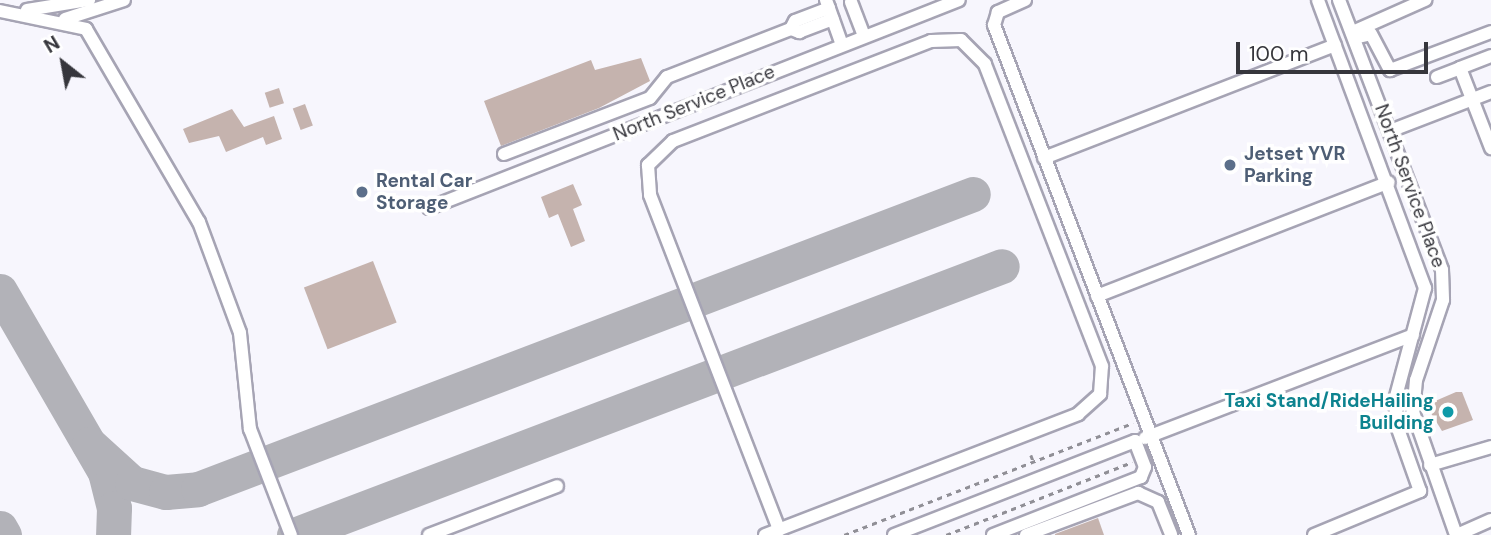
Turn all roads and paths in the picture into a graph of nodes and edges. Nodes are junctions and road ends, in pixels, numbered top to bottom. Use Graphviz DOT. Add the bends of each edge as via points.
graph roads {
  1 [pos="59,0"];
  2 [pos="89,0"];
  3 [pos="124,0"];
  4 [pos="959,0"];
  5 [pos="1025,0"];
  6 [pos="1318,0"];
  7 [pos="1339,0"];
  8 [pos="1425,0"];
  9 [pos="852,2"];
  10 [pos="829,9"];
  11 [pos="14,10"];
  12 [pos="0,11"];
  13 [pos="48,19"];
  14 [pos="1491,32"];
  15 [pos="1353,35"];
  16 [pos="864,36"];
  17 [pos="1335,44"];
  18 [pos="842,45"];
  19 [pos="1491,56"];
  20 [pos="1460,68"];
  21 [pos="1437,77"];
  22 [pos="1491,92"];
  23 [pos="1472,99"];
  24 [pos="1390,131"];
  25 [pos="1491,148"];
  26 [pos="504,154"];
  27 [pos="1045,158"];
  28 [pos="1389,182"];
  29 [pos="429,208"];
  30 [pos="1097,296"];
  31 [pos="1413,335"];
  32 [pos="1133,423"];
  33 [pos="1151,435"];
  34 [pos="1135,441"];
  35 [pos="1491,447"];
  36 [pos="1031,454"];
  37 [pos="1137,460"];
  38 [pos="1034,462"];
  39 [pos="1430,465"];
  40 [pos="1038,473"];
  41 [pos="1042,483"];
  42 [pos="553,487"];
  43 [pos="1047,496"];
  44 [pos="1176,500"];
  45 [pos="1160,506"];
  46 [pos="1051,507"];
  47 [pos="1491,520"];
  48 [pos="878,522"];
  49 [pos="779,530"];
  50 [pos="1169,530"];
  51 [pos="291,535"];
  52 [pos="429,535"];
  53 [pos="765,535"];
  54 [pos="844,535"];
  55 [pos="882,535"];
  56 [pos="894,535"];
  57 [pos="946,535"];
  58 [pos="993,535"];
  59 [pos="1026,535"];
  60 [pos="1189,535"];
  61 [pos="1314,535"];
  62 [pos="1457,535"];
  1 -- 11 [label="street"];
  2 -- 11 [label="street" via="57,9"];
  3 -- 13 [label="street" via="77,18"];
  4 -- 16 [label="street, North Service Place"];
  5 -- 27 [label="street" via="1002,9 994,21"];
  6 -- 17 [label="street"];
  7 -- 15 [label="street, North Service Place"];
  8 -- 15 [label="street"];
  9 -- 16 [label="street"];
  10 -- 18 [label="street"];
  10 -- 26 [label="street" via="799,32 791,29 667,77 650,98"];
  11 -- 12 [label="street"];
  12 -- 13 [label="street"];
  13 -- 51 [label="street" via="77,25 89,33 204,231 240,333 247,422"];
  14 -- 15 [label="street" via="1390,70 1371,34"];
  15 -- 24 [label="street, North Service Place"];
  16 -- 18 [label="street, North Service Place"];
  17 -- 27 [label="street"];
  17 -- 28 [label="street"];
  18 -- 29 [label="street, North Service Place"];
  19 -- 20 [label="street"];
  20 -- 21 [label="street"];
  20 -- 23 [label="street"];
  22 -- 23 [label="street"];
  23 -- 24 [label="street"];
  23 -- 25 [label="street"];
  24 -- 39 [label="street, North Service Place" via="1443,278 1443,300 1413,391 1414,421"];
  27 -- 30 [label="street"];
  28 -- 30 [label="street"];
  28 -- 31 [label="street" via="1423,276 1424,300"];
  30 -- 33 [label="street"];
  31 -- 33 [label="street"];
  31 -- 61 [label="street" via="1398,375 1395,414 1419,493"];
  32 -- 38 [label="path"];
  33 -- 34 [label="street"];
  33 -- 44 [label="street"];
  34 -- 56 [label="street"];
  34 -- 58 [label="street" via="1146,470 1141,477"];
  35 -- 39 [label="street"];
  36 -- 38 [label="path"];
  37 -- 43 [label="path"];
  38 -- 40 [label="path"];
  38 -- 48 [label="path"];
  39 -- 62 [label="street, North Service Place"];
  41 -- 43 [label="path"];
  42 -- 52 [label="street"];
  43 -- 46 [label="path"];
  43 -- 57 [label="path"];
  44 -- 45 [label="street"];
  44 -- 60 [label="street"];
  45 -- 50 [label="street"];
  45 -- 59 [label="street" via="1147,494 1133,494"];
  47 -- 62 [label="street"];
  48 -- 54 [label="path"];
  48 -- 55 [label="path"];
  49 -- 49 [label="street" via="1078,414 1091,406 1103,387 1102,366 985,64 978,51 961,40 931,41 673,141 648,165 650,195"];
  49 -- 53 [label="street"];
}
